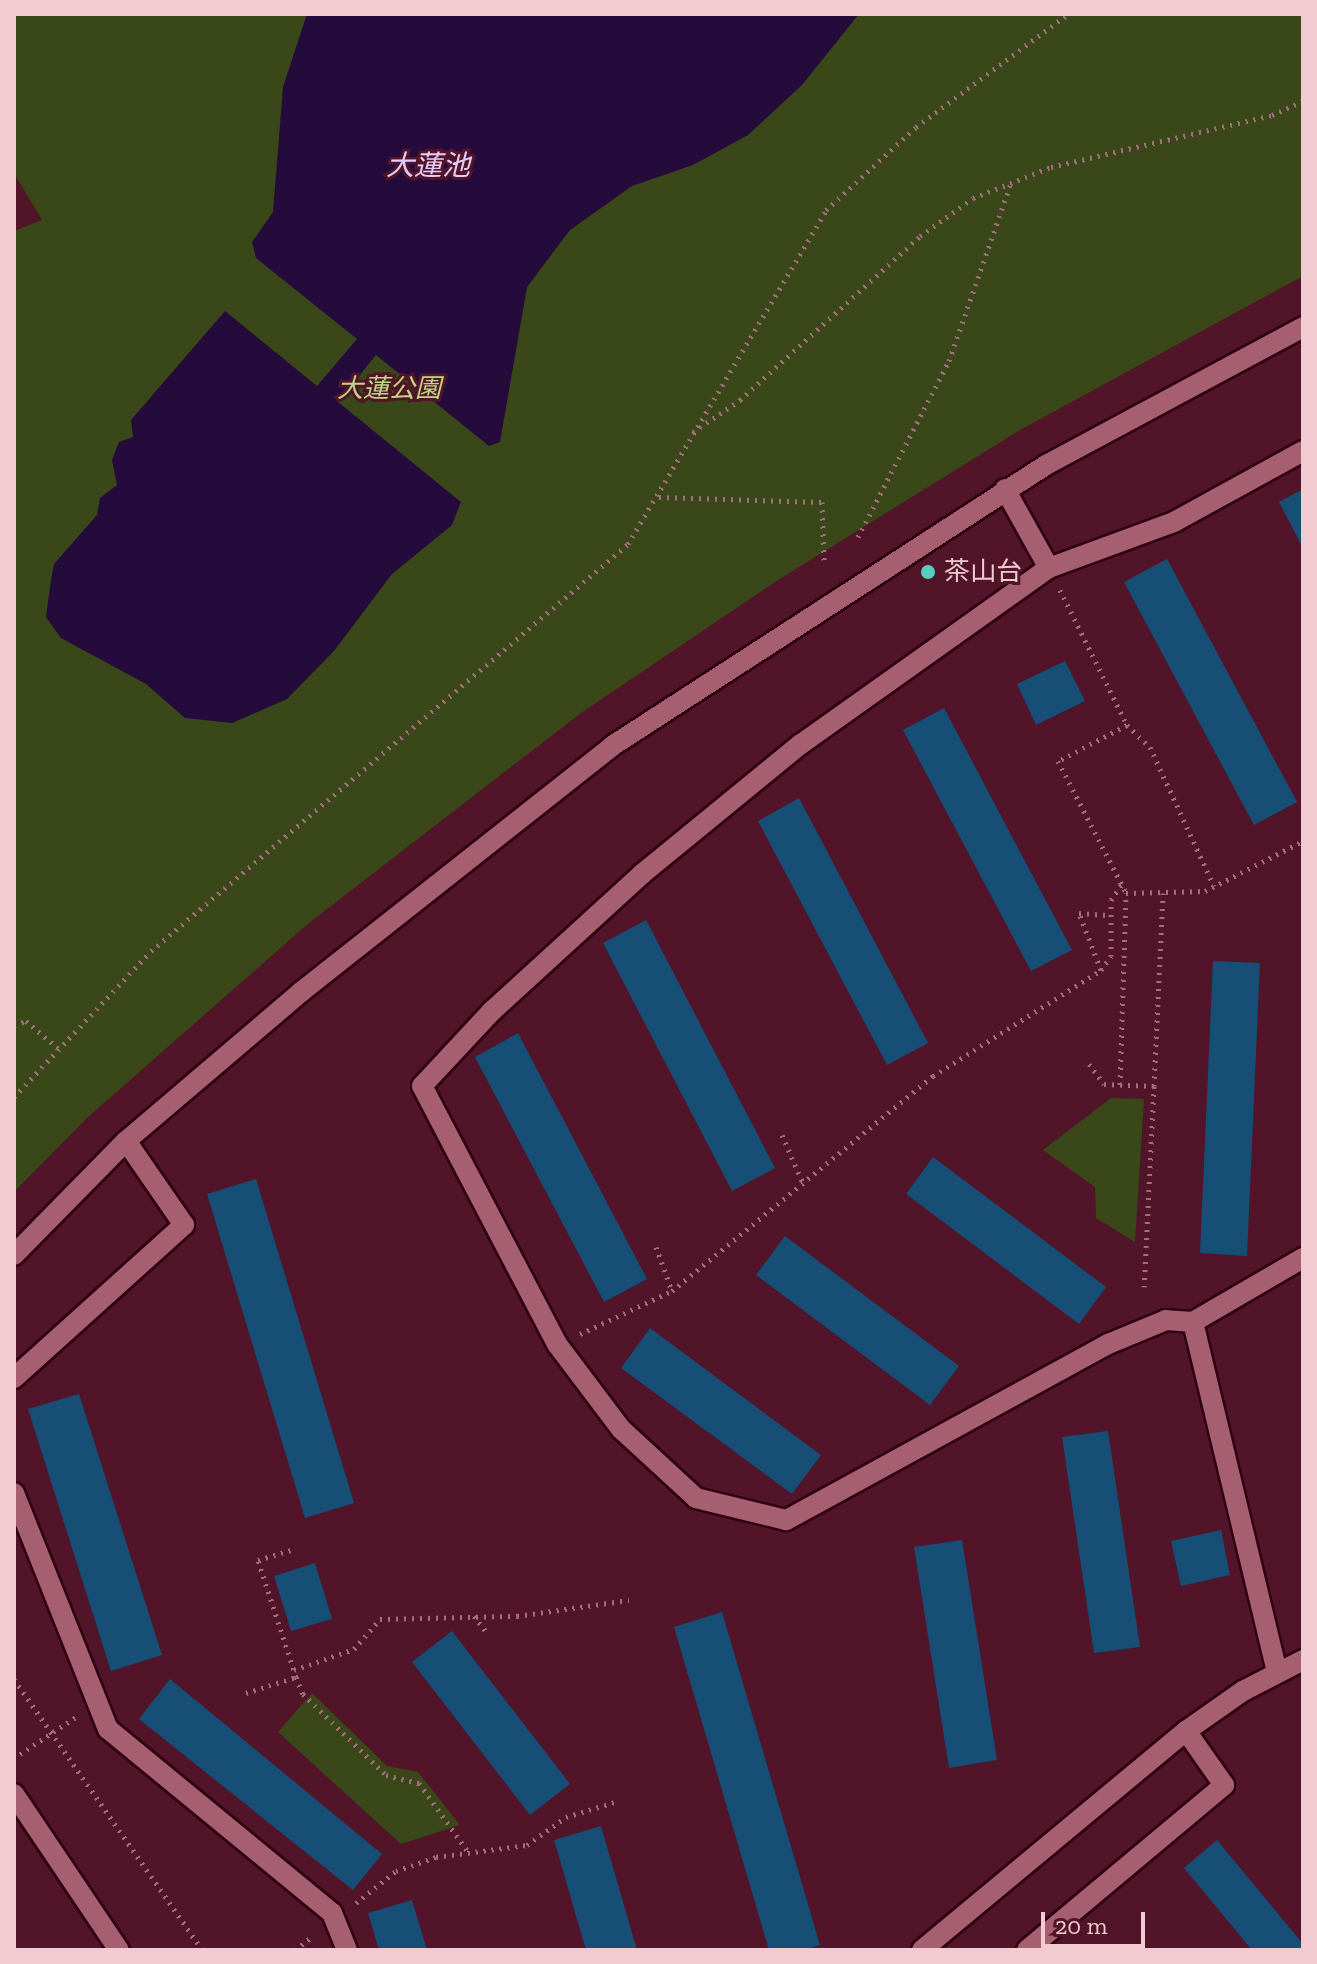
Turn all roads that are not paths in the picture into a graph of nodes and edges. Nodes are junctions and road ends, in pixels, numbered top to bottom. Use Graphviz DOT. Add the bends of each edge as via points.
graph roads {
  1 [pos="1303,327"];
  2 [pos="1303,451"];
  3 [pos="1005,489"];
  4 [pos="1049,568"];
  5 [pos="126,1141"];
  6 [pos="14,1255"];
  7 [pos="1303,1258"];
  8 [pos="1193,1322"];
  9 [pos="14,1378"];
  10 [pos="14,1493"];
  11 [pos="1303,1660"];
  12 [pos="1277,1672"];
  13 [pos="1186,1731"];
  14 [pos="14,1794"];
  15 [pos="119,1950"];
  16 [pos="347,1950"];
  17 [pos="922,1950"];
  18 [pos="1027,1950"];
  1 -- 3 [label="street"];
  2 -- 4 [label="street" via="1174,522"];
  3 -- 4 [label="street"];
  3 -- 5 [label="street" via="612,746 301,992"];
  4 -- 8 [label="street" via="801,744 642,874 492,1011 422,1086 557,1344 621,1429 696,1498 786,1520 1108,1344 1166,1320"];
  5 -- 6 [label="street"];
  5 -- 9 [label="street" via="184,1225"];
  7 -- 8 [label="street"];
  8 -- 12 [label="street"];
  10 -- 16 [label="street" via="94,1705 108,1729 335,1919"];
  11 -- 12 [label="street"];
  12 -- 13 [label="street"];
  13 -- 17 [label="street"];
  13 -- 18 [label="street" via="1224,1785"];
  14 -- 15 [label="street"];
}
